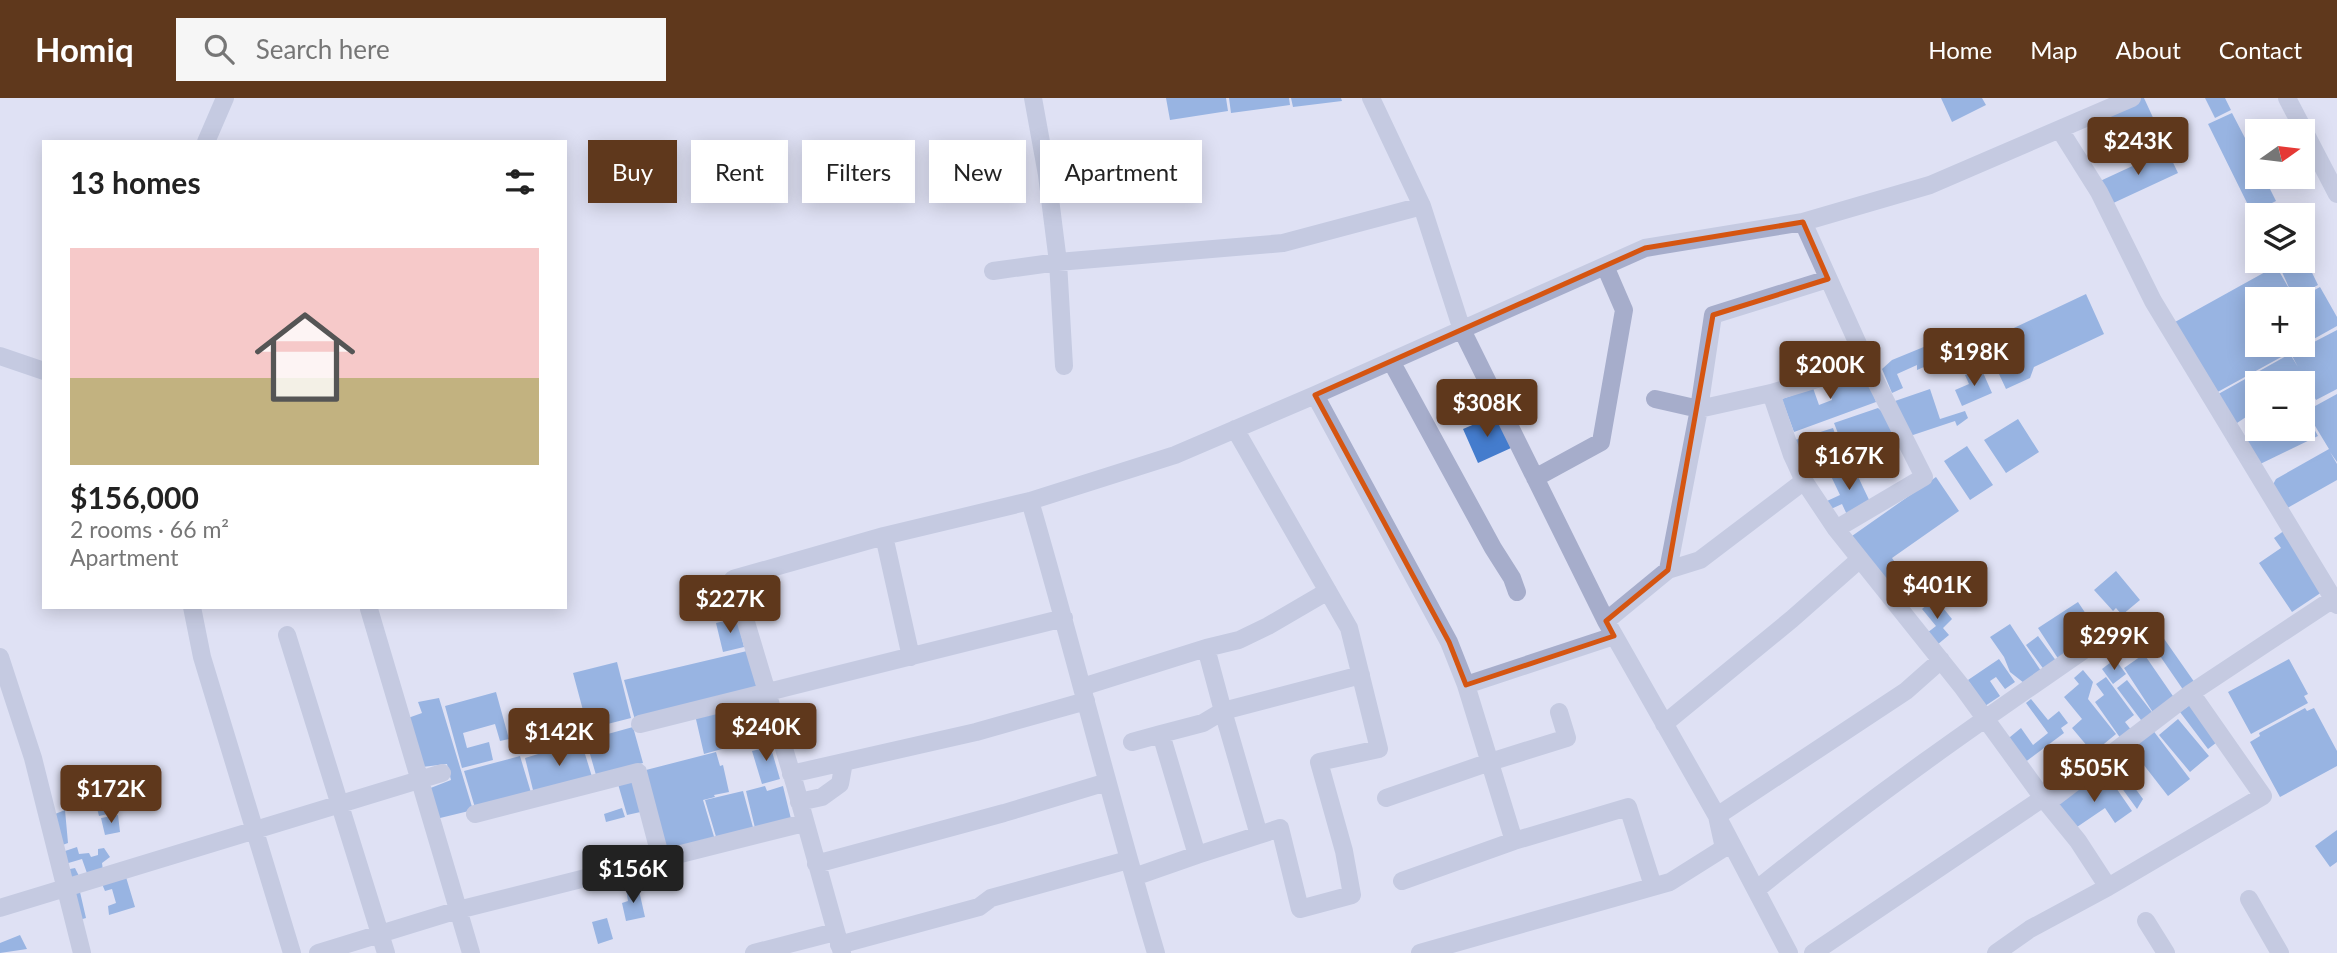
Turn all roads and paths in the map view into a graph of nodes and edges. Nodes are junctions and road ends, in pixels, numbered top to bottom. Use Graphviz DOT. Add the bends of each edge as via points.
graph roads {
  1 [pos="225,98"];
  2 [pos="1033,98"];
  3 [pos="1371,98"];
  4 [pos="2132,98"];
  5 [pos="2287,98"];
  6 [pos="2060,130"];
  7 [pos="207,140"];
  8 [pos="2337,194"];
  9 [pos="1422,206"];
  10 [pos="1803,222"];
  11 [pos="1058,262"];
  12 [pos="1605,266"];
  13 [pos="993,271"];
  14 [pos="1828,279"];
  15 [pos="1462,330"];
  16 [pos="0,356"];
  17 [pos="1391,361"];
  18 [pos="1867,364"];
  19 [pos="1064,366"];
  20 [pos="42,370"];
  21 [pos="1771,393"];
  22 [pos="1315,396"];
  23 [pos="1655,399"];
  24 [pos="1699,409"];
  25 [pos="1235,429"];
  26 [pos="1535,478"];
  27 [pos="1804,481"];
  28 [pos="1030,501"];
  29 [pos="1836,529"];
  30 [pos="884,536"];
  31 [pos="1860,559"];
  32 [pos="1668,570"];
  33 [pos="1328,591"];
  34 [pos="1517,592"];
  35 [pos="2335,602"];
  36 [pos="192,609"];
  37 [pos="369,609"];
  38 [pos="1064,618"];
  39 [pos="1610,629"];
  40 [pos="287,635"];
  41 [pos="2097,641"];
  42 [pos="1206,648"];
  43 [pos="0,657"];
  44 [pos="911,657"];
  45 [pos="1941,660"];
  46 [pos="1361,675"];
  47 [pos="1466,685"];
  48 [pos="767,693"];
  49 [pos="2191,693"];
  50 [pos="1084,694"];
  51 [pos="1223,712"];
  52 [pos="1559,712"];
  53 [pos="1984,718"];
  54 [pos="1664,723"];
  55 [pos="640,724"];
  56 [pos="1161,734"];
  57 [pos="1132,742"];
  58 [pos="844,762"];
  59 [pos="1490,762"];
  60 [pos="442,773"];
  61 [pos="792,774"];
  62 [pos="419,780"];
  63 [pos="1107,782"];
  64 [pos="1386,798"];
  65 [pos="2045,800"];
  66 [pos="799,802"];
  67 [pos="340,805"];
  68 [pos="475,814"];
  69 [pos="1717,816"];
  70 [pos="804,823"];
  71 [pos="254,832"];
  72 [pos="1259,835"];
  73 [pos="1514,841"];
  74 [pos="1197,855"];
  75 [pos="661,859"];
  76 [pos="816,864"];
  77 [pos="1131,868"];
  78 [pos="1402,881"];
  79 [pos="1653,886"];
  80 [pos="2108,887"];
  81 [pos="66,888"];
  82 [pos="1756,890"];
  83 [pos="2249,899"];
  84 [pos="0,908"];
  85 [pos="458,910"];
  86 [pos="2146,921"];
  87 [pos="380,935"];
  88 [pos="839,943"];
  89 [pos="82,953"];
  90 [pos="292,953"];
  91 [pos="318,953"];
  92 [pos="386,953"];
  93 [pos="471,953"];
  94 [pos="754,953"];
  95 [pos="1156,953"];
  96 [pos="1420,953"];
  97 [pos="1789,953"];
  98 [pos="1813,953"];
  99 [pos="1996,953"];
  100 [pos="2166,953"];
  101 [pos="2280,953"];
  1 -- 7 [label="street"];
  2 -- 11 [label="street"];
  3 -- 9 [label="street"];
  4 -- 6 [label="street"];
  5 -- 8 [label="street"];
  6 -- 10 [label="street" via="1930,185"];
  6 -- 35 [label="street" via="2099,192 2153,301"];
  9 -- 11 [label="street" via="1283,243"];
  9 -- 15 [label="street"];
  10 -- 12 [label="street" via="1645,248"];
  10 -- 14 [label="street"];
  11 -- 13 [label="street"];
  11 -- 19 [label="street"];
  12 -- 15 [label="street"];
  12 -- 26 [label="street" via="1624,310 1601,442"];
  14 -- 18 [label="street"];
  14 -- 24 [label="street" via="1713,315"];
  15 -- 17 [label="street"];
  15 -- 26 [label="street"];
  16 -- 20 [label="street"];
  17 -- 22 [label="street"];
  17 -- 34 [label="street"];
  18 -- 21 [label="street"];
  18 -- 29 [label="street" via="1924,477"];
  21 -- 24 [label="street"];
  21 -- 27 [label="street"];
  22 -- 25 [label="street"];
  22 -- 47 [label="street" via="1449,642"];
  23 -- 24 [label="street"];
  24 -- 32 [label="street"];
  25 -- 28 [label="street" via="1175,454"];
  25 -- 33 [label="street"];
  26 -- 39 [label="street"];
  27 -- 29 [label="street"];
  27 -- 32 [label="street" via="1700,560"];
  28 -- 30 [label="street"];
  28 -- 38 [label="street"];
  29 -- 31 [label="street"];
  30 -- 44 [label="street"];
  30 -- 48 [label="street" via="733,579"];
  31 -- 45 [label="street"];
  31 -- 54 [label="street"];
  32 -- 39 [label="street"];
  33 -- 42 [label="street" via="1268,626"];
  33 -- 46 [label="street" via="1349,628"];
  35 -- 49 [label="street"];
  36 -- 71 [label="street" via="202,657"];
  37 -- 62 [label="street"];
  38 -- 44 [label="street"];
  38 -- 50 [label="street"];
  39 -- 47 [label="street"];
  39 -- 54 [label="street"];
  40 -- 67 [label="street"];
  41 -- 53 [label="street"];
  42 -- 50 [label="street"];
  42 -- 51 [label="street"];
  43 -- 81 [label="street" via="33,758"];
  44 -- 48 [label="street"];
  45 -- 53 [label="street"];
  45 -- 69 [label="street" via="1906,691"];
  46 -- 51 [label="street"];
  46 -- 72 [label="street" via="1379,749 1319,762 1352,895 1300,909 1280,828"];
  47 -- 59 [label="street"];
  48 -- 55 [label="street"];
  48 -- 61 [label="street"];
  49 -- 65 [label="street"];
  49 -- 80 [label="street" via="2263,796"];
  50 -- 58 [label="street" via="976,732"];
  50 -- 63 [label="street"];
  51 -- 56 [label="street" via="1203,723"];
  51 -- 72 [label="street"];
  52 -- 59 [label="street" via="1567,738"];
  53 -- 65 [label="street"];
  53 -- 82 [label="street"];
  54 -- 69 [label="street"];
  56 -- 57 [label="street"];
  56 -- 74 [label="street"];
  58 -- 61 [label="street"];
  58 -- 66 [label="street" via="840,784 822,797"];
  59 -- 64 [label="street"];
  59 -- 73 [label="street"];
  60 -- 62 [label="street"];
  61 -- 66 [label="street"];
  62 -- 67 [label="street"];
  62 -- 85 [label="street"];
  63 -- 76 [label="street"];
  63 -- 77 [label="street"];
  65 -- 80 [label="street"];
  65 -- 98 [label="street"];
  66 -- 70 [label="street"];
  67 -- 71 [label="street"];
  67 -- 87 [label="street"];
  68 -- 75 [label="street" via="638,772"];
  69 -- 79 [label="street" via="1724,848 1670,882"];
  69 -- 82 [label="street"];
  70 -- 75 [label="street"];
  70 -- 76 [label="street"];
  71 -- 81 [label="street"];
  71 -- 90 [label="street"];
  72 -- 74 [label="street"];
  73 -- 78 [label="street"];
  73 -- 79 [label="street" via="1628,807"];
  74 -- 77 [label="street"];
  75 -- 85 [label="street"];
  76 -- 88 [label="street"];
  77 -- 88 [label="street" via="991,898 979,907"];
  77 -- 95 [label="street"];
  79 -- 96 [label="street"];
  80 -- 99 [label="street"];
  81 -- 84 [label="street"];
  81 -- 89 [label="street"];
  82 -- 97 [label="street"];
  83 -- 101 [label="street"];
  85 -- 87 [label="street"];
  85 -- 93 [label="street"];
  86 -- 100 [label="street"];
  87 -- 91 [label="street"];
  87 -- 92 [label="street"];
  88 -- 94 [label="street"];
}
